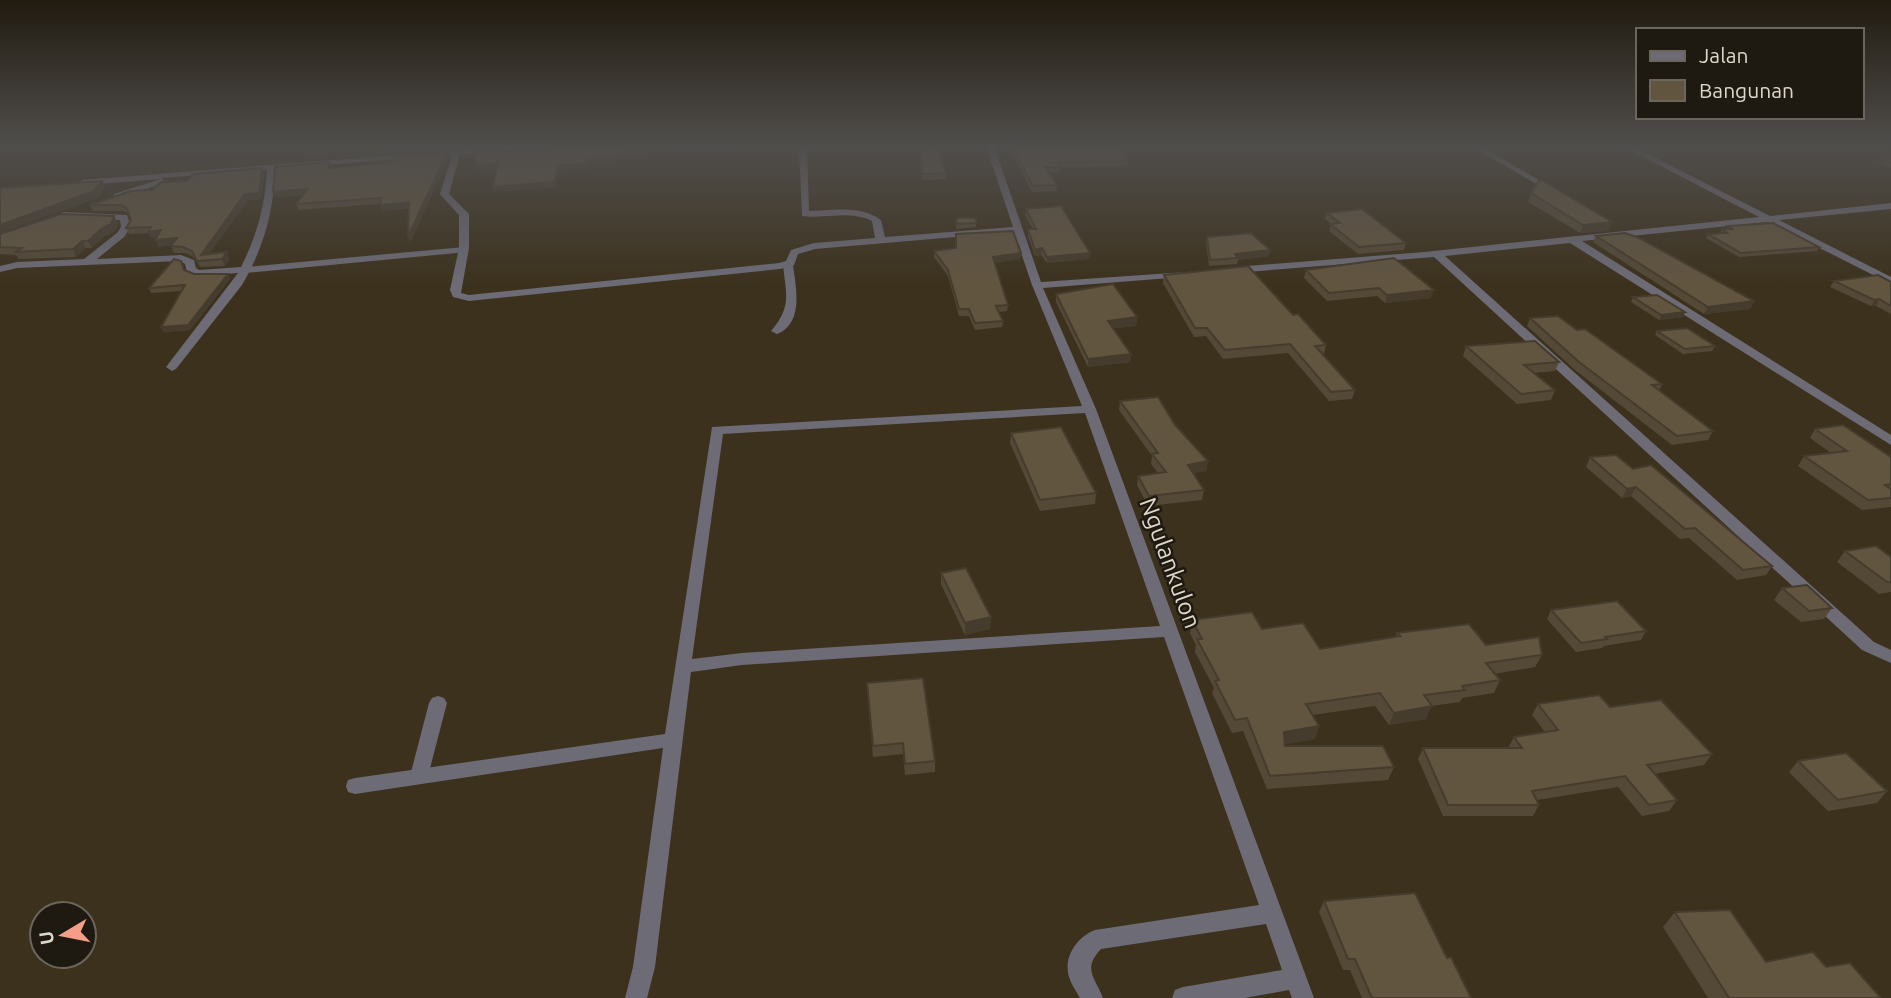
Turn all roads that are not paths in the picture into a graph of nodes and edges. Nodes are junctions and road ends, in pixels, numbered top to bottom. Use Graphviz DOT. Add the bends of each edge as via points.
graph roads {
  1 [pos="127,193"];
  2 [pos="269,193"];
  3 [pos="444,193"];
  4 [pos="804,193"];
  5 [pos="1005,193"];
  6 [pos="1717,193"];
  7 [pos="102,201"];
  8 [pos="89,206"];
  9 [pos="1891,206"];
  10 [pos="63,215"];
  11 [pos="50,219"];
  12 [pos="1768,219"];
  13 [pos="1619,227"];
  14 [pos="1017,229"];
  15 [pos="1631,234"];
  16 [pos="1573,240"];
  17 [pos="881,241"];
  18 [pos="464,250"];
  19 [pos="1437,254"];
  20 [pos="87,262"];
  21 [pos="788,265"];
  22 [pos="0,269"];
  23 [pos="245,270"];
  24 [pos="1226,271"];
  25 [pos="1199,273"];
  26 [pos="1891,281"];
  27 [pos="1037,285"];
  28 [pos="777,331"];
  29 [pos="172,367"];
  30 [pos="1090,409"];
  31 [pos="1891,441"];
  32 [pos="1170,631"];
  33 [pos="1891,657"];
  34 [pos="683,667"];
  35 [pos="438,703"];
  36 [pos="671,740"];
  37 [pos="419,776"];
  38 [pos="355,786"];
  39 [pos="1273,913"];
  40 [pos="1300,988"];
  41 [pos="636,998"];
  42 [pos="1092,998"];
  43 [pos="1183,998"];
  1 -- 7 [label="street"];
  2 -- 23 [label="street" via="267,219"];
  3 -- 18 [label="street" via="464,214"];
  4 -- 17 [label="street" via="805,214 869,216 876,220"];
  5 -- 14 [label="street, Ngulankulon"];
  6 -- 12 [label="street"];
  8 -- 10 [label="street"];
  9 -- 12 [label="street"];
  10 -- 11 [label="street"];
  10 -- 20 [label="street" via="124,217 126,227 121,235"];
  12 -- 15 [label="street"];
  12 -- 26 [label="street"];
  13 -- 15 [label="street"];
  14 -- 17 [label="street"];
  14 -- 27 [label="street, Ngulankulon"];
  15 -- 16 [label="street"];
  16 -- 19 [label="street"];
  16 -- 31 [label="street"];
  17 -- 21 [label="street" via="808,247 794,251"];
  18 -- 21 [label="street" via="455,289 457,295 469,298"];
  18 -- 23 [label="street"];
  19 -- 24 [label="street"];
  19 -- 33 [label="street" via="1868,646"];
  20 -- 22 [label="street"];
  20 -- 23 [label="street" via="181,258 197,273"];
  21 -- 28 [label="street" via="792,307 787,324"];
  23 -- 29 [label="street"];
  25 -- 27 [label="street"];
  27 -- 30 [label="street, Ngulankulon"];
  30 -- 32 [label="street, Ngulankulon"];
  30 -- 34 [label="street" via="717,430"];
  32 -- 34 [label="street" via="742,659"];
  32 -- 39 [label="street, Ngulankulon"];
  34 -- 36 [label="street"];
  35 -- 37 [label="street"];
  36 -- 37 [label="street"];
  36 -- 41 [label="street" via="647,948"];
  37 -- 38 [label="street"];
  39 -- 40 [label="street, Ngulankulon"];
  39 -- 42 [label="street" via="1095,940 1081,954 1079,974"];
  40 -- 43 [label="street"];
}
